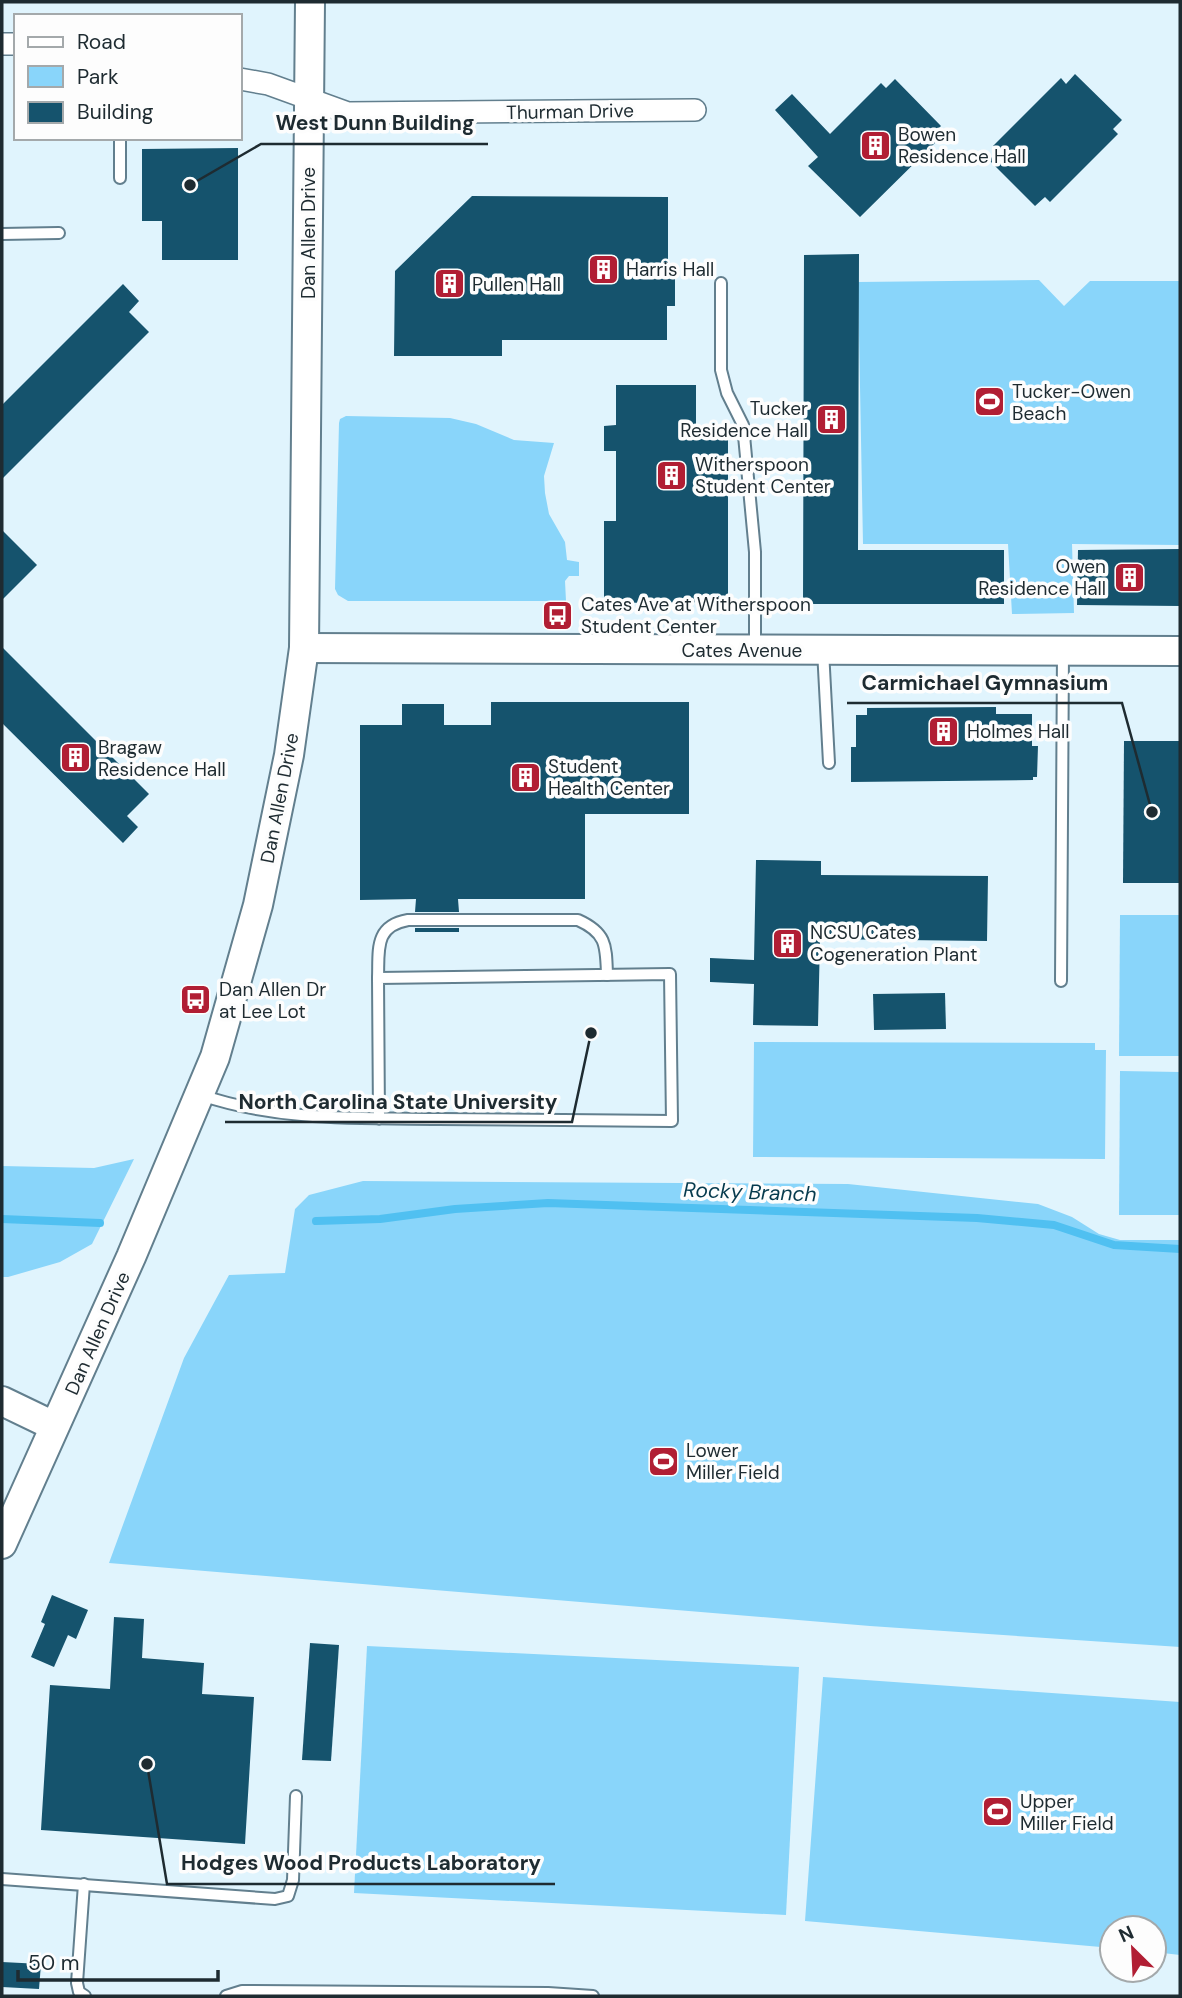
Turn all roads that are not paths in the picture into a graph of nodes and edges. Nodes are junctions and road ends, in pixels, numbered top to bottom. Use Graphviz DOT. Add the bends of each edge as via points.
graph roads {
  1 [pos="310,2"];
  2 [pos="242,79"];
  3 [pos="308,99"];
  4 [pos="695,110"];
  5 [pos="120,140"];
  6 [pos="120,178"];
  7 [pos="59,233"];
  8 [pos="2,234"];
  9 [pos="721,283"];
  10 [pos="304,648"];
  11 [pos="755,650"];
  12 [pos="823,650"];
  13 [pos="1063,651"];
  14 [pos="1180,651"];
  15 [pos="829,763"];
  16 [pos="607,975"];
  17 [pos="378,978"];
  18 [pos="1060,981"];
  19 [pos="198,1094"];
  20 [pos="379,1119"];
  21 [pos="2,1401"];
  22 [pos="54,1426"];
  23 [pos="2,1544"];
  24 [pos="296,1796"];
  25 [pos="2,1879"];
  26 [pos="85,1884"];
  27 [pos="85,1996"];
  28 [pos="226,1996"];
  29 [pos="593,1996"];
  1 -- 3 [label="street, Dan Allen Drive"];
  2 -- 3 [label="street, Thurman Drive"];
  3 -- 4 [label="street, Thurman Drive" via="348,113"];
  3 -- 10 [label="street, Dan Allen Drive"];
  5 -- 6 [label="lane"];
  7 -- 8 [label="lane"];
  9 -- 11 [label="lane" via="721,370 745,438 755,552"];
  10 -- 11 [label="street, Cates Avenue"];
  10 -- 19 [label="street, Dan Allen Drive" via="289,755 258,905 215,1057"];
  11 -- 12 [label="street, Cates Avenue"];
  12 -- 13 [label="street, Cates Avenue"];
  12 -- 15 [label="lane"];
  13 -- 14 [label="street, Cates Avenue"];
  13 -- 18 [label="lane"];
  16 -- 17 [label="lane"];
  16 -- 17 [label="lane" via="601,934 578,920 408,920 394,923 384,932"];
  16 -- 20 [label="lane" via="670,974 672,1121"];
  17 -- 20 [label="lane"];
  19 -- 20 [label="lane" via="276,1113"];
  19 -- 22 [label="street, Dan Allen Drive"];
  21 -- 22 [label="street"];
  22 -- 23 [label="street, Dan Allen Drive"];
  24 -- 26 [label="lane" via="293,1880 288,1896 275,1899"];
  25 -- 26 [label="lane"];
  26 -- 27 [label="lane" via="77,1983"];
  28 -- 29 [label="lane" via="242,1991"];
}
